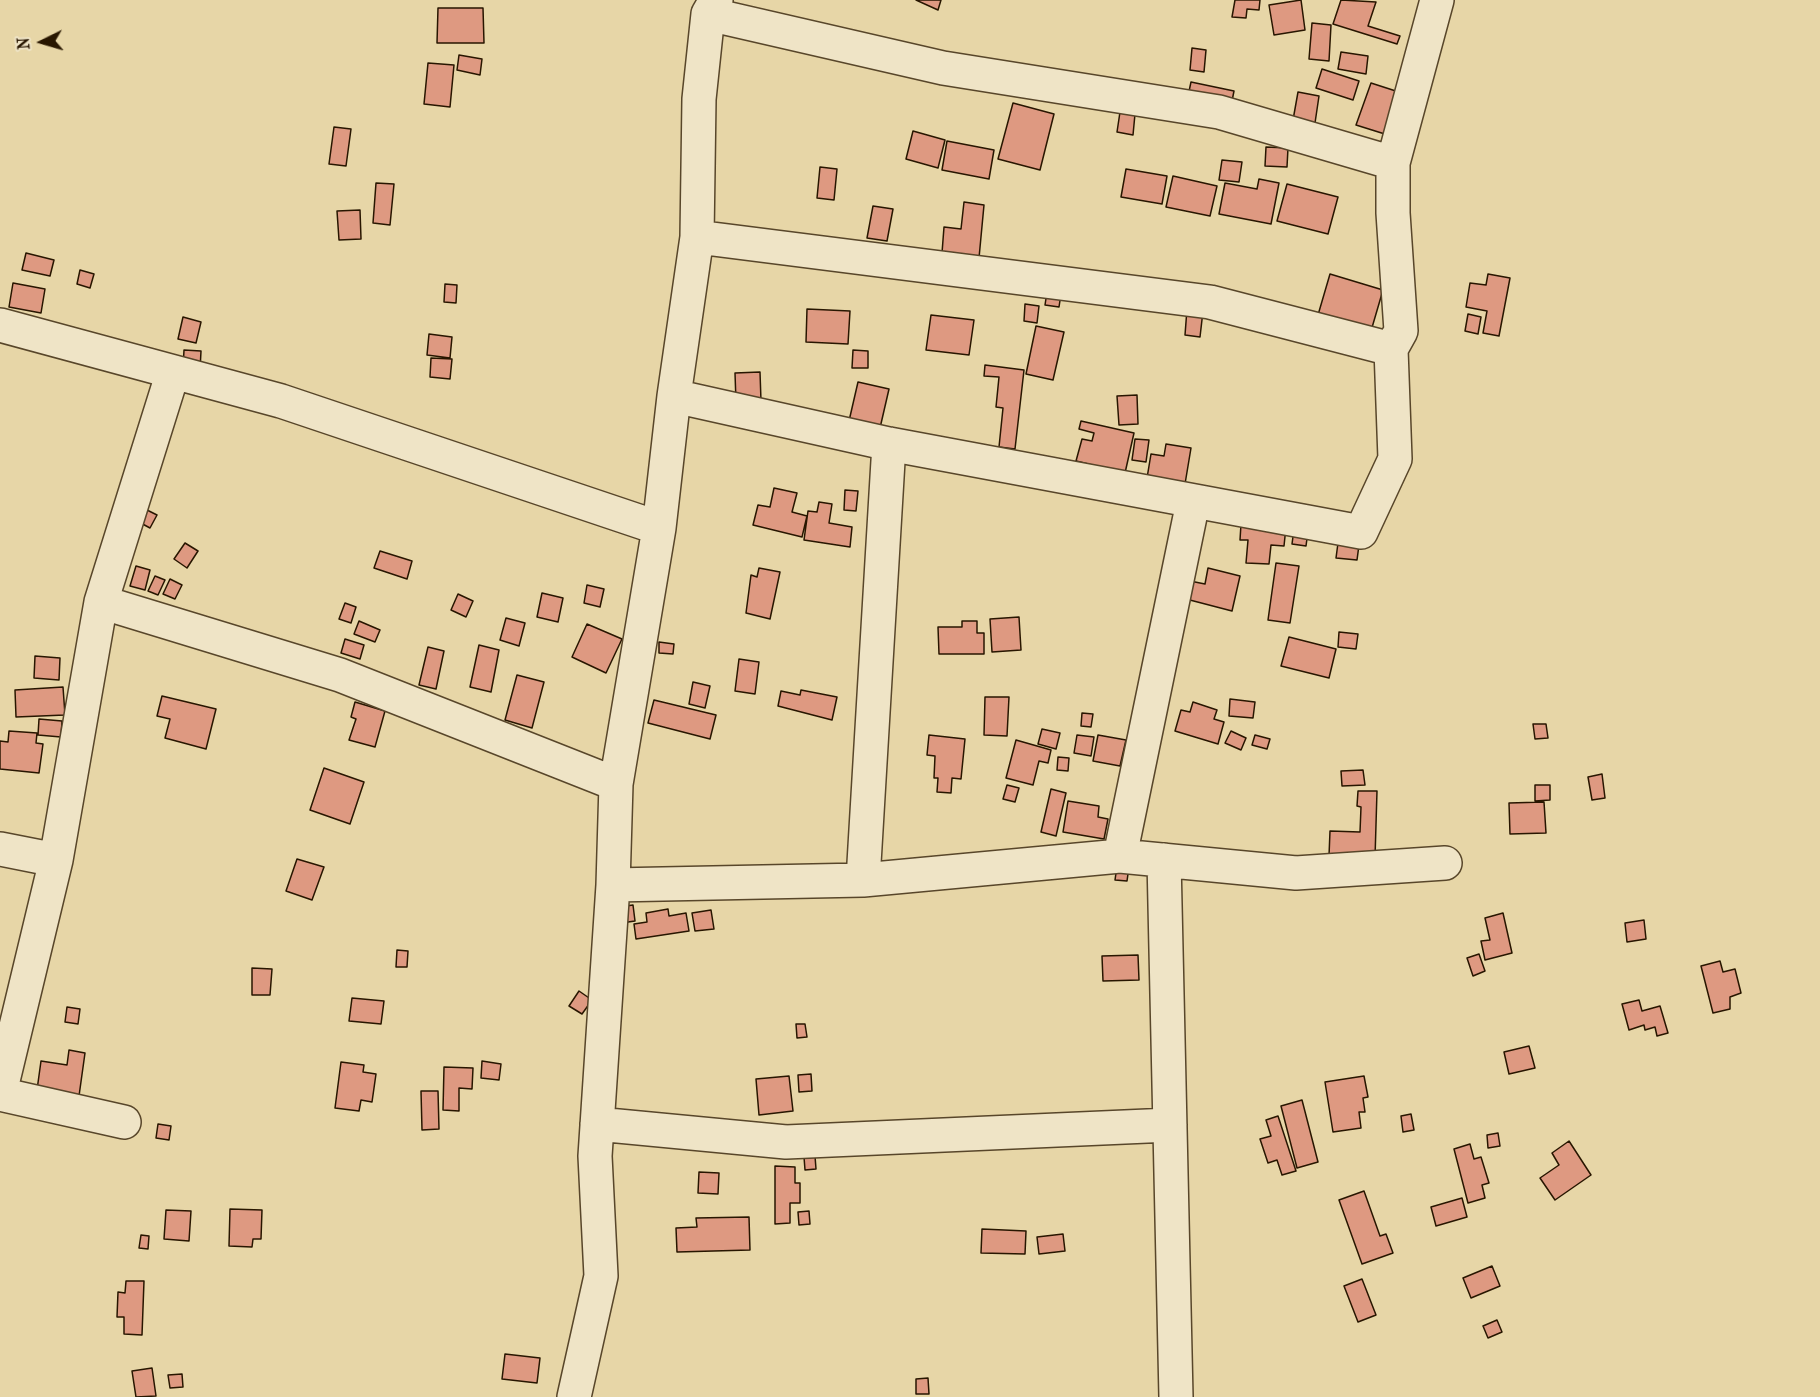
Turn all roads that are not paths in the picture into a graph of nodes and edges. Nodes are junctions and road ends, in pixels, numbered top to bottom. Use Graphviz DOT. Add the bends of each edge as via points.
graph roads {
  1 [pos="1437,0"];
  2 [pos="712,7"];
  3 [pos="1393,163"];
  4 [pos="697,237"];
  5 [pos="0,325"];
  6 [pos="1391,349"];
  7 [pos="173,372"];
  8 [pos="674,396"];
  9 [pos="889,444"];
  10 [pos="1193,501"];
  11 [pos="659,528"];
  12 [pos="101,602"];
  13 [pos="616,784"];
  14 [pos="0,849"];
  15 [pos="1120,856"];
  16 [pos="56,860"];
  17 [pos="1164,860"];
  18 [pos="1445,863"];
  19 [pos="863,880"];
  20 [pos="613,885"];
  21 [pos="0,1094"];
  22 [pos="124,1122"];
  23 [pos="597,1124"];
  24 [pos="1170,1125"];
  25 [pos="574,1397"];
  26 [pos="1176,1397"];
  1 -- 3 [label="street"];
  2 -- 3 [label="street" via="943,68 1219,112"];
  2 -- 4 [label="street" via="699,99"];
  3 -- 6 [label="street" via="1401,331"];
  4 -- 6 [label="street" via="1210,302"];
  4 -- 8 [label="street"];
  5 -- 7 [label="street"];
  6 -- 10 [label="street" via="1395,459 1361,532"];
  7 -- 11 [label="street" via="281,401"];
  7 -- 12 [label="street"];
  8 -- 9 [label="street"];
  8 -- 11 [label="street"];
  9 -- 10 [label="street"];
  9 -- 19 [label="street"];
  10 -- 15 [label="street"];
  11 -- 13 [label="street"];
  12 -- 13 [label="street" via="340,675"];
  12 -- 16 [label="street"];
  13 -- 20 [label="street"];
  14 -- 16 [label="street"];
  15 -- 17 [label="street"];
  15 -- 19 [label="street"];
  16 -- 21 [label="street"];
  17 -- 18 [label="street" via="1296,873"];
  17 -- 24 [label="street"];
  19 -- 20 [label="street"];
  20 -- 23 [label="street"];
  21 -- 22 [label="street"];
  23 -- 24 [label="street" via="786,1142"];
  23 -- 25 [label="street" via="601,1276"];
  24 -- 26 [label="street"];
}
